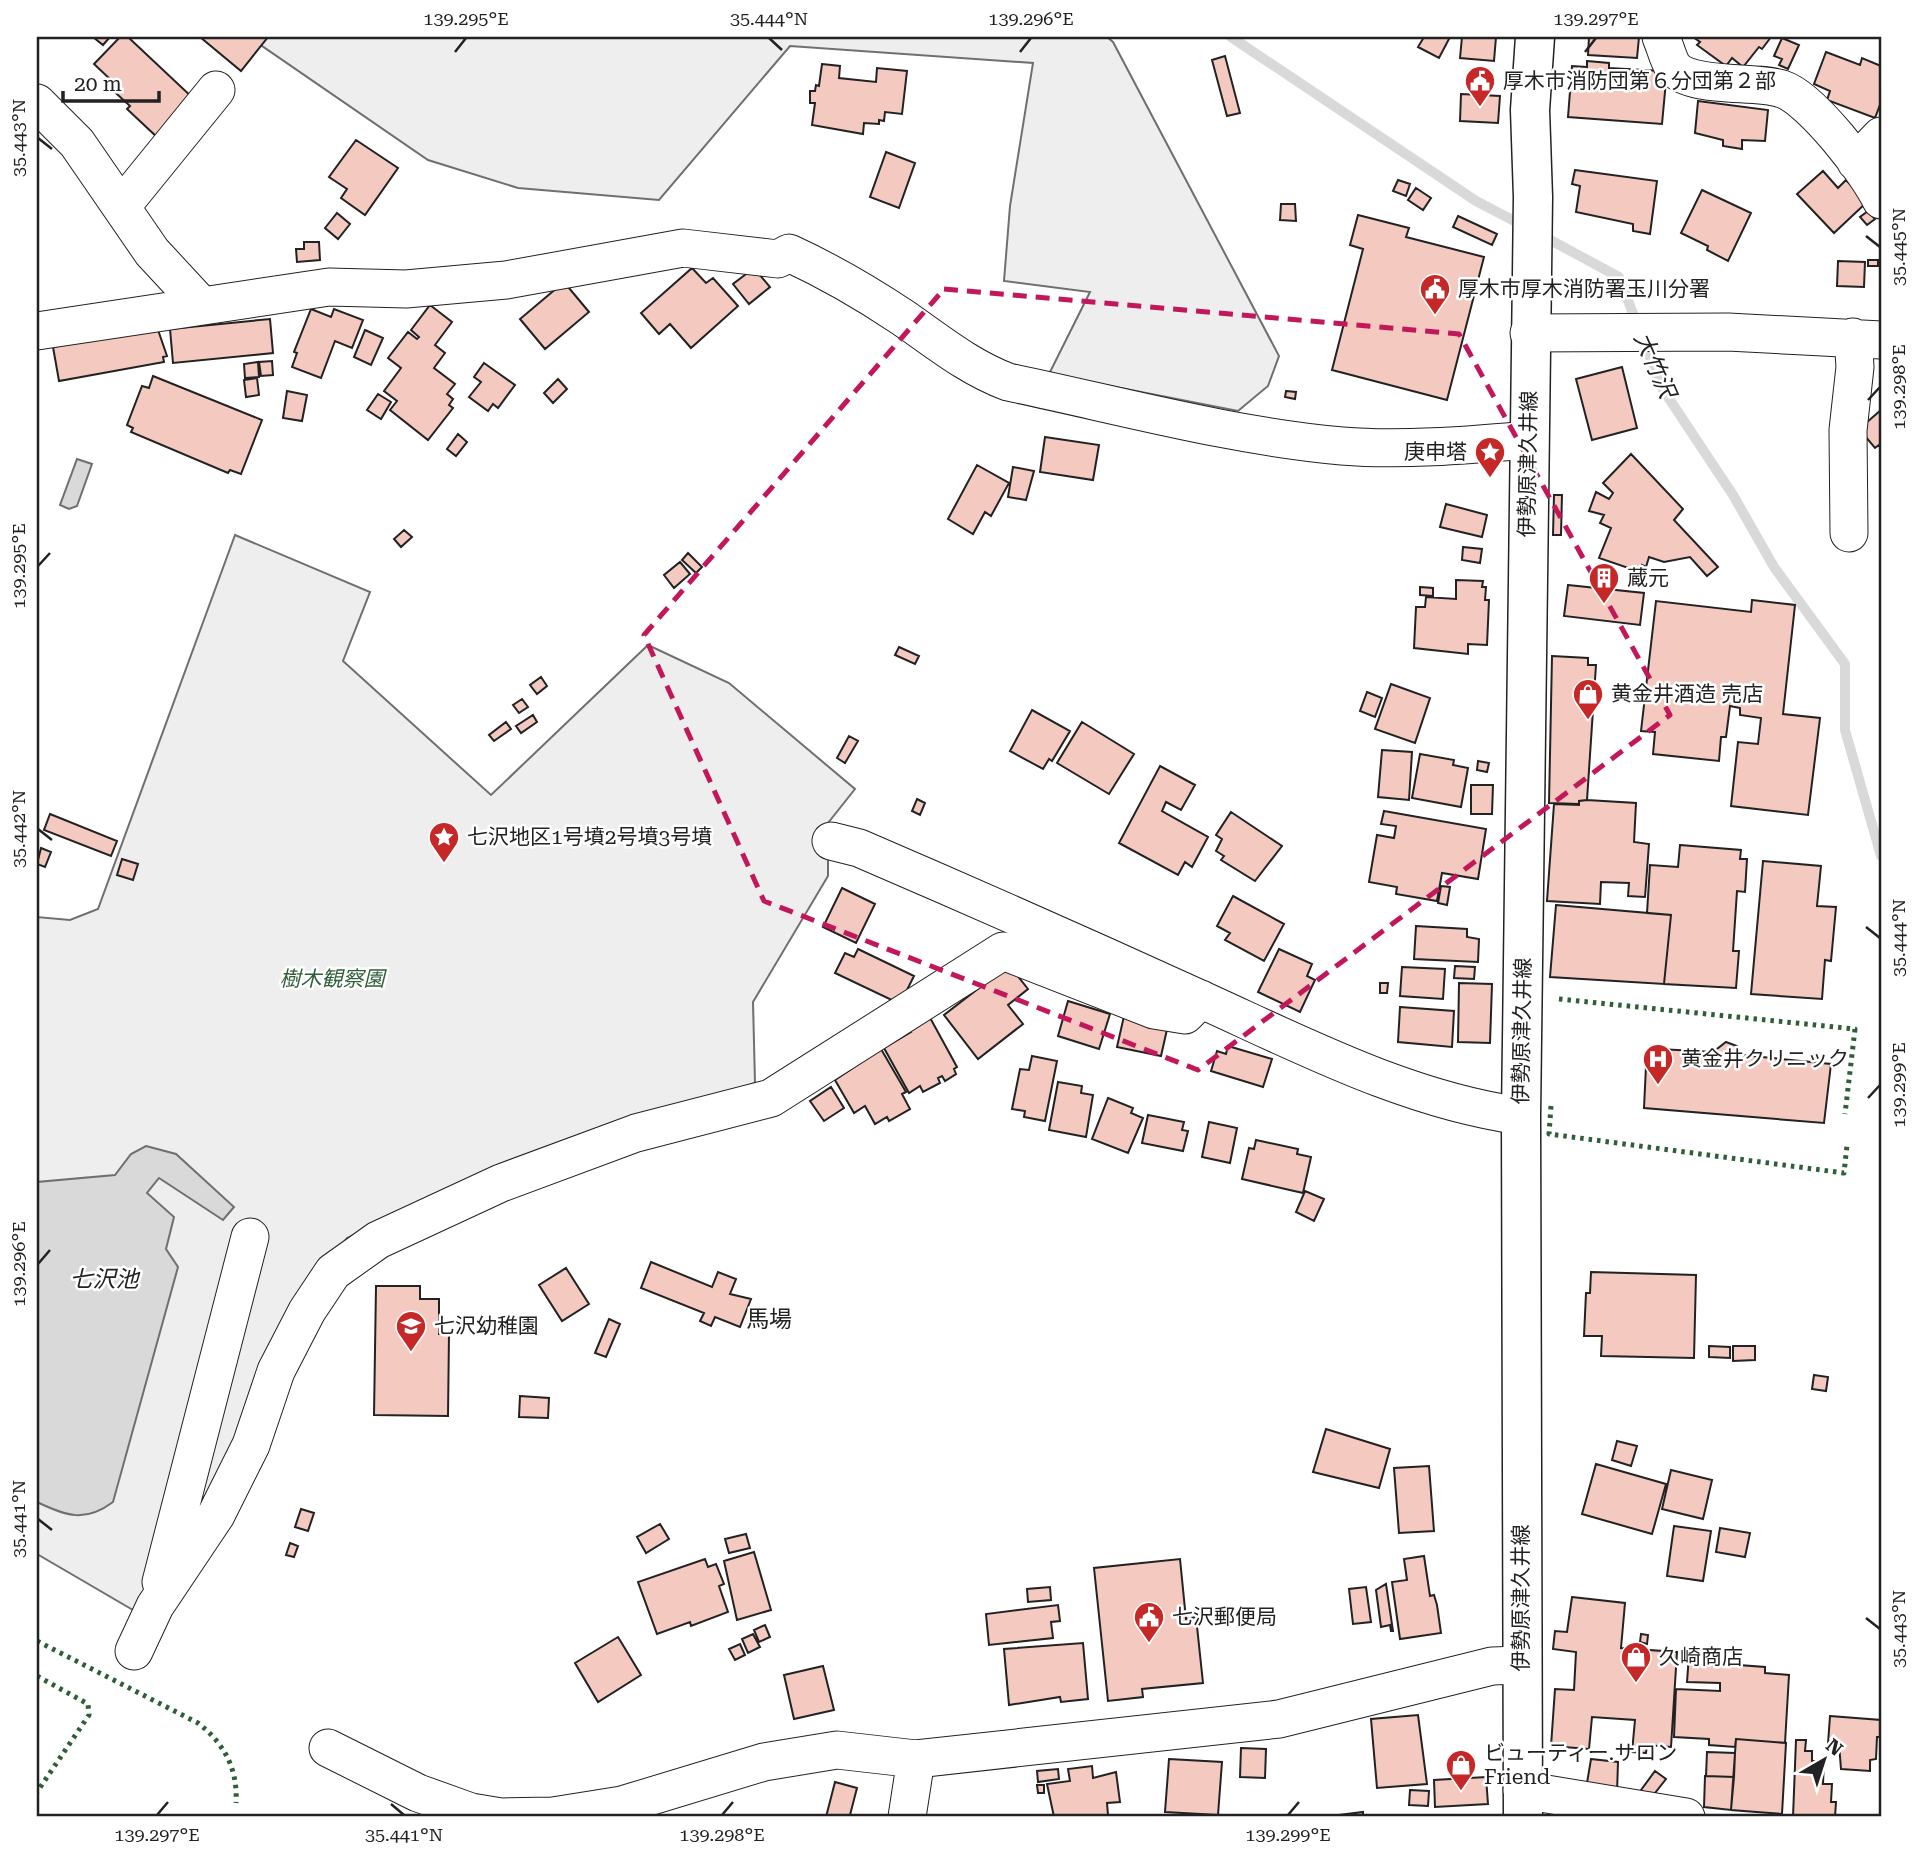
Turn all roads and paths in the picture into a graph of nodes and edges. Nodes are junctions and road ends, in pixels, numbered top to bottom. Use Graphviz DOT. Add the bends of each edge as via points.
graph roads {
  1 [pos="1535,37"];
  2 [pos="1661,37"];
  3 [pos="216,90"];
  4 [pos="37,103"];
  5 [pos="1881,136"];
  6 [pos="1856,162"];
  7 [pos="1881,200"];
  8 [pos="121,207"];
  9 [pos="202,306"];
  10 [pos="37,331"];
  11 [pos="1529,333"];
  12 [pos="1867,338"];
  13 [pos="1528,440"];
  14 [pos="1849,533"];
  15 [pos="831,841"];
  16 [pos="1201,999"];
  17 [pos="1521,1116"];
  18 [pos="250,1237"];
  19 [pos="155,1606"];
  20 [pos="134,1651"];
  21 [pos="1521,1665"];
  22 [pos="328,1748"];
  23 [pos="916,1759"];
  24 [pos="1522,1803"];
  25 [pos="907,1817"];
  26 [pos="1686,1817"];
  1 -- 11 [label="main road, 伊勢原津久井線" via="1530,110"];
  2 -- 6 [label="street" via="1674,67 1688,77 1784,89 1819,116"];
  3 -- 8 [label="street"];
  4 -- 8 [label="street" via="78,143"];
  5 -- 6 [label="street"];
  6 -- 7 [label="street"];
  8 -- 9 [label="street" via="152,252"];
  9 -- 10 [label="street"];
  9 -- 13 [label="street" via="329,287 406,289 506,280 683,248 778,259 789,253 828,271 978,370 1009,382 1224,427 1345,446"];
  11 -- 12 [label="street"];
  11 -- 13 [label="main road, 伊勢原津久井線"];
  12 -- 14 [label="street" via="1855,367 1848,430"];
  13 -- 17 [label="main road, 伊勢原津久井線"];
  15 -- 16 [label="street" via="859,848"];
  16 -- 17 [label="street" via="1331,1059 1401,1085 1480,1110"];
  16 -- 19 [label="street" via="1185,1015 1154,1010 1003,951 771,1098 636,1133 501,1183 377,1240 333,1272 307,1311 276,1371 251,1444 216,1515"];
  17 -- 21 [label="main road, 伊勢原津久井線"];
  18 -- 19 [label="street"];
  19 -- 20 [label="street"];
  21 -- 23 [label="street" via="1492,1666 1279,1718"];
  21 -- 24 [label="main road, 伊勢原津久井線"];
  22 -- 23 [label="street" via="435,1800 501,1816 553,1816 622,1805 764,1762 837,1751"];
  23 -- 25 [label="street"];
  24 -- 26 [label="street"];
}
